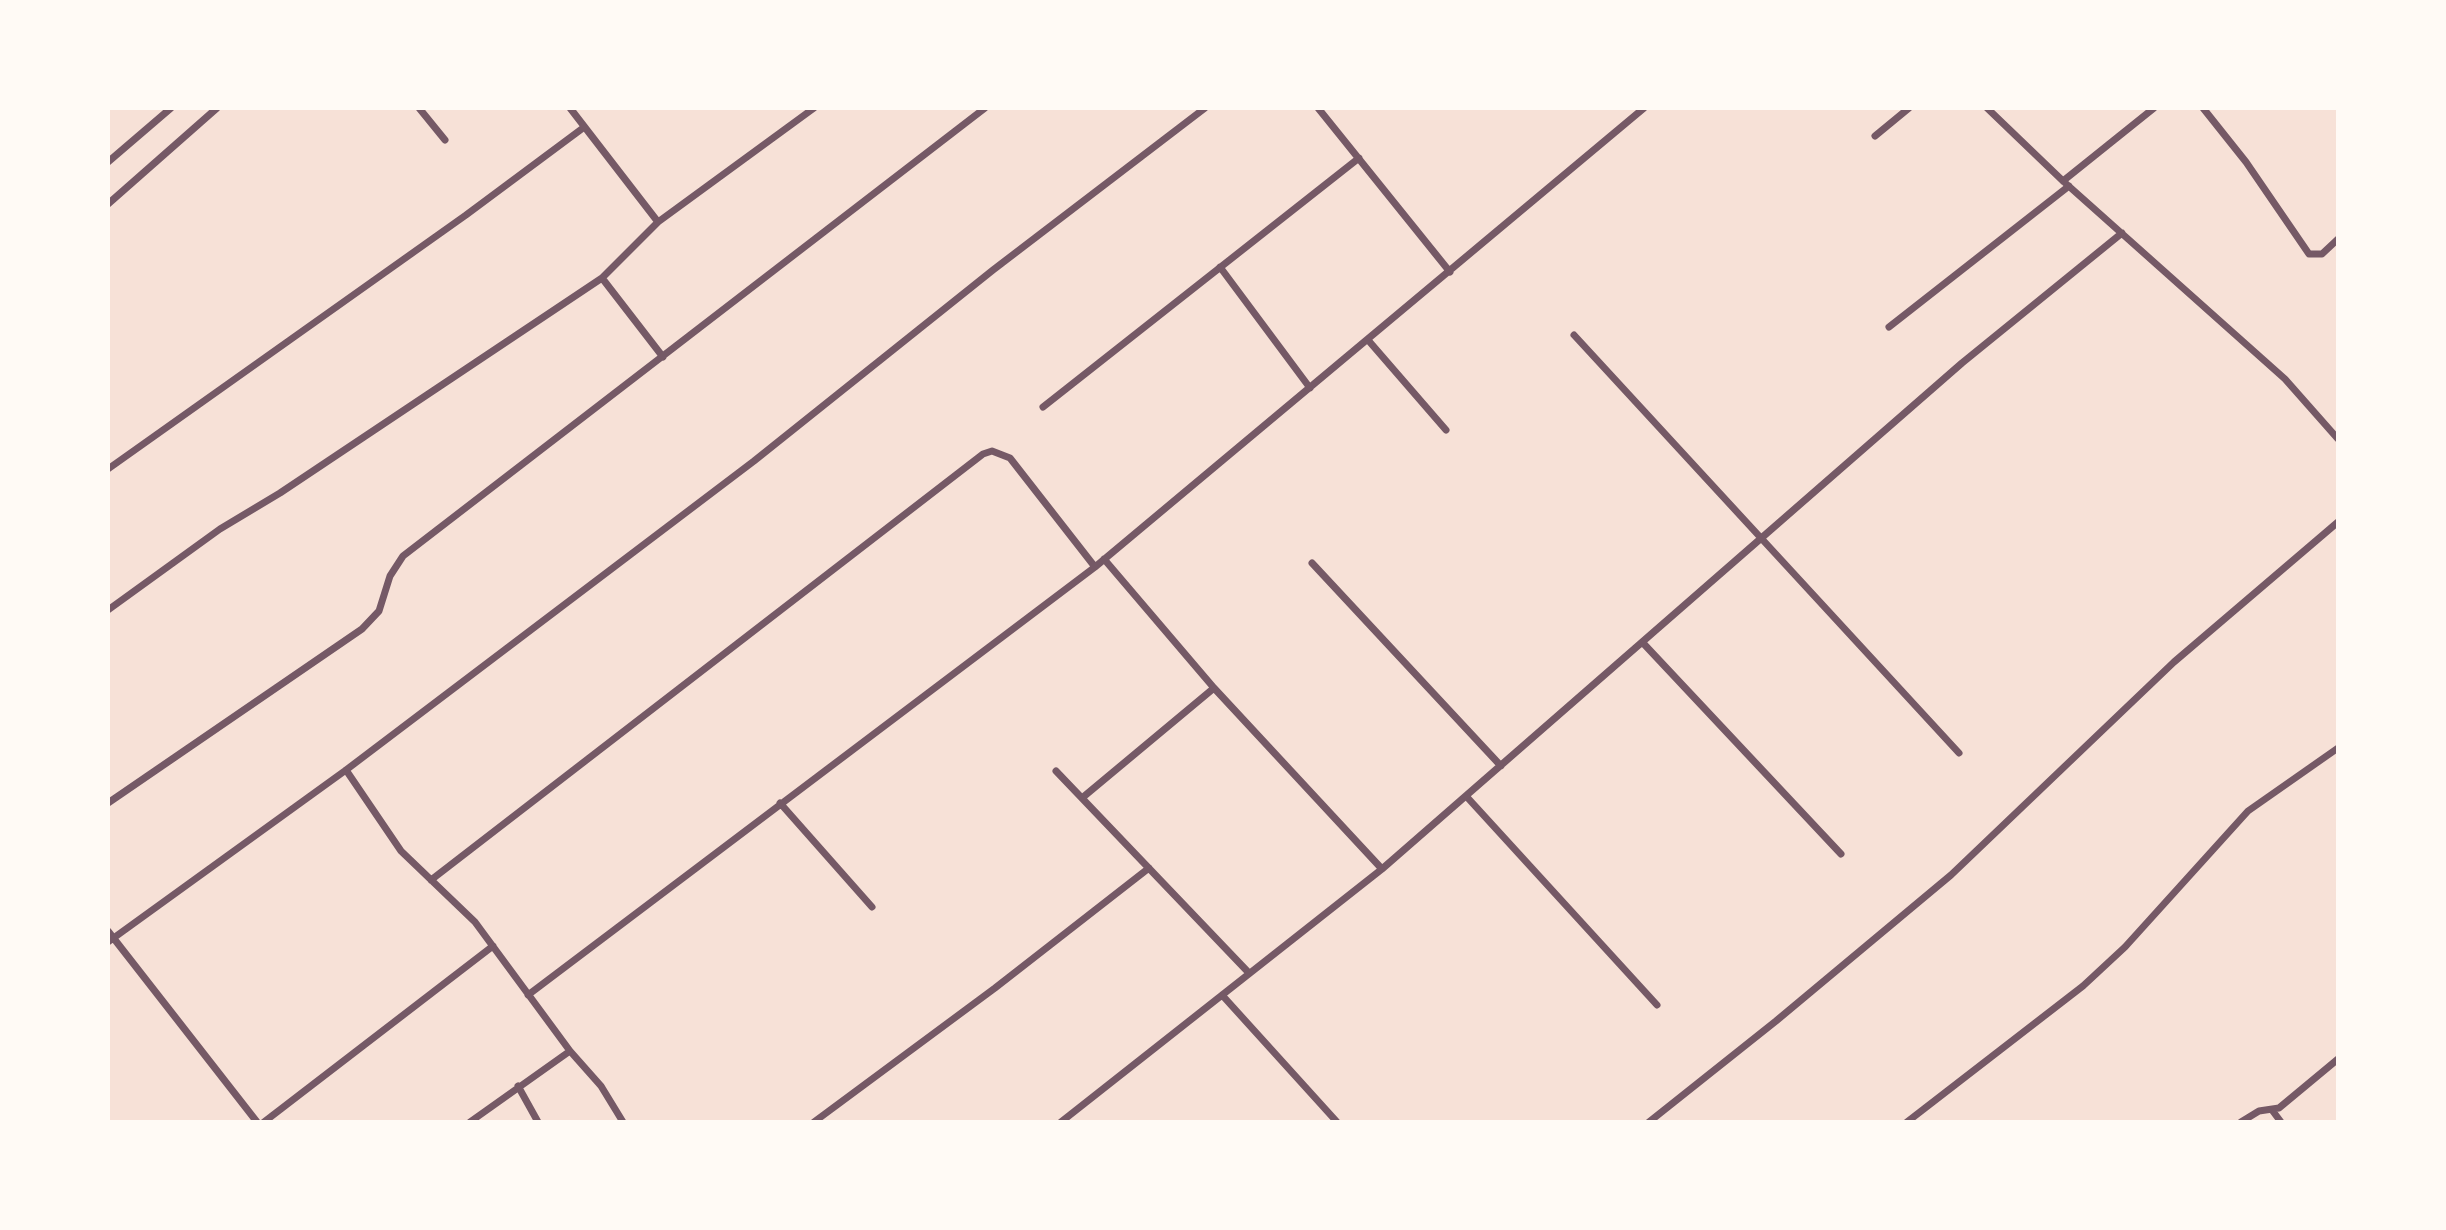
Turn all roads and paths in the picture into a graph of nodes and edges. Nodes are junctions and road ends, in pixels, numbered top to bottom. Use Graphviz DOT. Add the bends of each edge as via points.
graph roads {
  1 [pos="171,108"];
  2 [pos="217,108"];
  3 [pos="419,108"];
  4 [pos="570,108"];
  5 [pos="814,108"];
  6 [pos="985,108"];
  7 [pos="1205,108"];
  8 [pos="1318,108"];
  9 [pos="1644,108"];
  10 [pos="1909,108"];
  11 [pos="1987,108"];
  12 [pos="2154,108"];
  13 [pos="2203,108"];
  14 [pos="583,128"];
  15 [pos="1875,136"];
  16 [pos="445,140"];
  17 [pos="1359,158"];
  18 [pos="108,162"];
  19 [pos="2066,184"];
  20 [pos="108,204"];
  21 [pos="658,222"];
  22 [pos="2122,233"];
  23 [pos="2337,239"];
  24 [pos="1220,267"];
  25 [pos="1450,272"];
  26 [pos="602,278"];
  27 [pos="1889,327"];
  28 [pos="1574,335"];
  29 [pos="1368,340"];
  30 [pos="663,357"];
  31 [pos="1310,388"];
  32 [pos="1043,407"];
  33 [pos="1446,430"];
  34 [pos="2337,439"];
  35 [pos="108,470"];
  36 [pos="2337,522"];
  37 [pos="1763,540"];
  38 [pos="1104,559"];
  39 [pos="1312,563"];
  40 [pos="1096,567"];
  41 [pos="108,610"];
  42 [pos="1643,643"];
  43 [pos="1214,688"];
  44 [pos="2337,748"];
  45 [pos="1959,753"];
  46 [pos="1501,766"];
  47 [pos="346,770"];
  48 [pos="1056,771"];
  49 [pos="1466,796"];
  50 [pos="1082,798"];
  51 [pos="108,803"];
  52 [pos="780,803"];
  53 [pos="1840,854"];
  54 [pos="1149,868"];
  55 [pos="1382,869"];
  56 [pos="431,880"];
  57 [pos="872,907"];
  58 [pos="108,931"];
  59 [pos="111,940"];
  60 [pos="493,946"];
  61 [pos="1249,973"];
  62 [pos="528,995"];
  63 [pos="1222,995"];
  64 [pos="1657,1005"];
  65 [pos="570,1051"];
  66 [pos="2337,1059"];
  67 [pos="518,1086"];
  68 [pos="2272,1110"];
  69 [pos="257,1122"];
  70 [pos="264,1122"];
  71 [pos="470,1122"];
  72 [pos="538,1122"];
  73 [pos="623,1122"];
  74 [pos="814,1122"];
  75 [pos="1061,1122"];
  76 [pos="1337,1122"];
  77 [pos="1649,1122"];
  78 [pos="1907,1122"];
  79 [pos="2241,1122"];
  80 [pos="2281,1122"];
  1 -- 18 [label="street"];
  2 -- 20 [label="street"];
  3 -- 16 [label="street"];
  4 -- 14 [label="street"];
  5 -- 21 [label="street"];
  6 -- 30 [label="street"];
  7 -- 47 [label="street" via="754,461"];
  8 -- 17 [label="street"];
  9 -- 25 [label="street"];
  10 -- 15 [label="street"];
  11 -- 19 [label="street"];
  12 -- 19 [label="street"];
  13 -- 23 [label="street" via="2309,254 2322,254"];
  14 -- 21 [label="street"];
  14 -- 35 [label="street"];
  17 -- 24 [label="street"];
  17 -- 25 [label="street"];
  19 -- 22 [label="street"];
  19 -- 27 [label="street"];
  21 -- 26 [label="street"];
  22 -- 34 [label="street" via="2285,379"];
  22 -- 37 [label="street" via="1962,363"];
  24 -- 31 [label="street"];
  24 -- 32 [label="street"];
  25 -- 29 [label="street"];
  26 -- 30 [label="street"];
  26 -- 41 [label="street" via="220,529"];
  28 -- 37 [label="street"];
  29 -- 31 [label="street"];
  29 -- 33 [label="street"];
  30 -- 51 [label="street" via="403,556 390,576 379,611 362,629"];
  31 -- 38 [label="street"];
  36 -- 77 [label="street" via="2174,662 1951,875"];
  37 -- 42 [label="street"];
  37 -- 45 [label="street"];
  38 -- 40 [label="street"];
  38 -- 43 [label="street"];
  39 -- 46 [label="street"];
  40 -- 52 [label="street"];
  40 -- 56 [label="street" via="1010,458 992,451 983,454"];
  42 -- 46 [label="street"];
  42 -- 53 [label="street"];
  43 -- 50 [label="street"];
  43 -- 55 [label="street"];
  44 -- 78 [label="street" via="2248,811 2125,947 2083,986"];
  46 -- 49 [label="street"];
  47 -- 56 [label="street" via="401,851"];
  47 -- 59 [label="street"];
  48 -- 50 [label="street"];
  49 -- 55 [label="street"];
  49 -- 64 [label="street"];
  50 -- 54 [label="street"];
  52 -- 57 [label="street"];
  52 -- 62 [label="street"];
  54 -- 61 [label="street"];
  54 -- 74 [label="street"];
  55 -- 61 [label="street"];
  56 -- 60 [label="street"];
  58 -- 59 [label="street"];
  59 -- 69 [label="street"];
  60 -- 62 [label="street"];
  60 -- 70 [label="street"];
  61 -- 63 [label="street"];
  62 -- 65 [label="street"];
  63 -- 75 [label="street"];
  63 -- 76 [label="street"];
  65 -- 67 [label="street"];
  65 -- 73 [label="street" via="601,1086"];
  66 -- 68 [label="street"];
  67 -- 71 [label="street"];
  67 -- 72 [label="street"];
  68 -- 79 [label="street" via="2259,1111"];
  68 -- 80 [label="street"];
}
